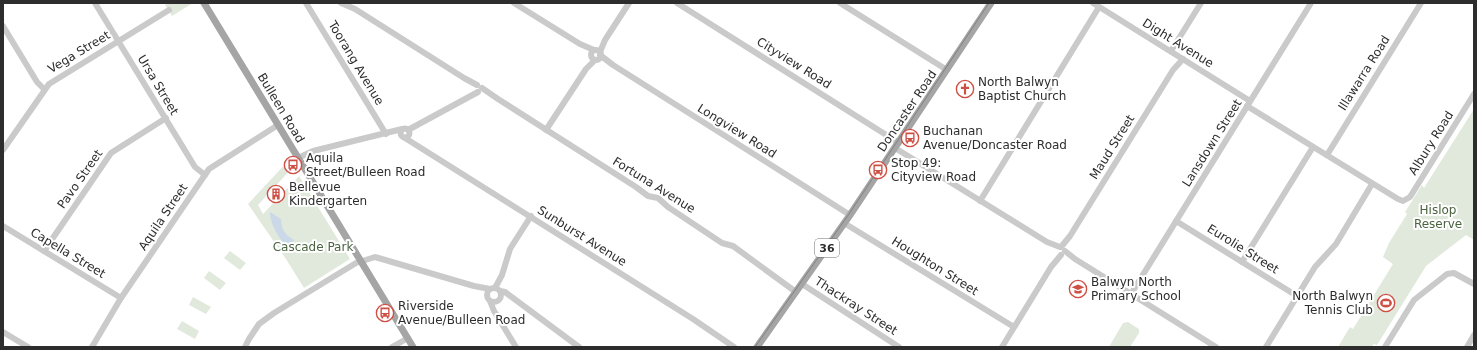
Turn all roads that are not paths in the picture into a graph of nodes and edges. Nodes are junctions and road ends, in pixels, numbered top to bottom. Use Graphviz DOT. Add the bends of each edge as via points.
graph roads {
  1 [pos="95,3"];
  2 [pos="204,3"];
  3 [pos="307,3"];
  4 [pos="341,3"];
  5 [pos="514,3"];
  6 [pos="629,3"];
  7 [pos="677,3"];
  8 [pos="840,3"];
  9 [pos="991,3"];
  10 [pos="1201,3"];
  11 [pos="1311,3"];
  12 [pos="1421,3"];
  13 [pos="1096,5"];
  14 [pos="169,10"];
  15 [pos="3,26"];
  16 [pos="118,41"];
  17 [pos="1171,52"];
  18 [pos="595,55"];
  19 [pos="1181,57"];
  20 [pos="947,70"];
  21 [pos="44,89"];
  22 [pos="478,89"];
  23 [pos="1474,94"];
  24 [pos="1249,103"];
  25 [pos="166,118"];
  26 [pos="278,125"];
  27 [pos="546,130"];
  28 [pos="406,133"];
  29 [pos="386,134"];
  30 [pos="897,145"];
  31 [pos="1313,147"];
  32 [pos="3,150"];
  33 [pos="1326,155"];
  34 [pos="298,158"];
  35 [pos="205,175"];
  36 [pos="1372,184"];
  37 [pos="980,201"];
  38 [pos="1404,201"];
  39 [pos="850,215"];
  40 [pos="530,216"];
  41 [pos="1176,221"];
  42 [pos="844,223"];
  43 [pos="3,226"];
  44 [pos="44,251"];
  45 [pos="1061,251"];
  46 [pos="362,262"];
  47 [pos="1242,262"];
  48 [pos="802,284"];
  49 [pos="1474,284"];
  50 [pos="474,286"];
  51 [pos="497,291"];
  52 [pos="796,292"];
  53 [pos="1131,294"];
  54 [pos="1297,296"];
  55 [pos="122,298"];
  56 [pos="491,300"];
  57 [pos="1014,327"];
  58 [pos="3,332"];
  59 [pos="1474,335"];
  60 [pos="408,338"];
  61 [pos="28,347"];
  62 [pos="92,347"];
  63 [pos="245,347"];
  64 [pos="392,347"];
  65 [pos="413,347"];
  66 [pos="516,347"];
  67 [pos="579,347"];
  68 [pos="734,347"];
  69 [pos="757,347"];
  70 [pos="899,347"];
  71 [pos="1002,347"];
  72 [pos="1216,347"];
  73 [pos="1266,347"];
  74 [pos="1385,347"];
  75 [pos="1467,347"];
  1 -- 16 [label="street, Ursa Street"];
  2 -- 26 [label="main road, Bulleen Road"];
  3 -- 29 [label="street, Toorang Avenue"];
  4 -- 22 [label="street, Fortuna Avenue" via="355,9"];
  5 -- 18 [label="street, Longview Road"];
  6 -- 18 [label="street"];
  7 -- 30 [label="street, Cityview Road"];
  8 -- 20 [label="street"];
  9 -- 20 [label="main road, Doncaster Road / 36"];
  10 -- 17 [label="street"];
  11 -- 24 [label="street, Lansdown Street"];
  12 -- 33 [label="street, Illawarra Road"];
  13 -- 17 [label="street, Dight Avenue"];
  13 -- 37 [label="street"];
  14 -- 16 [label="street, Vega Street"];
  15 -- 21 [label="street" via="37,82"];
  16 -- 21 [label="street, Vega Street" via="52,81"];
  16 -- 25 [label="street, Ursa Street"];
  17 -- 19 [label="street, Dight Avenue"];
  18 -- 27 [label="street"];
  18 -- 39 [label="street, Longview Road"];
  19 -- 24 [label="street, Dight Avenue"];
  19 -- 45 [label="street, Maud Street"];
  20 -- 30 [label="main road, Doncaster Road / 36"];
  21 -- 32 [label="street, Vega Street"];
  22 -- 27 [label="street, Fortuna Avenue"];
  22 -- 28 [label="street"];
  23 -- 38 [label="street, Albury Road" via="1410,197"];
  24 -- 31 [label="street, Dight Avenue"];
  24 -- 41 [label="street, Lansdown Street"];
  25 -- 35 [label="street, Ursa Street" via="195,167"];
  25 -- 44 [label="street, Pavo Street" via="111,153"];
  26 -- 34 [label="main road, Bulleen Road"];
  26 -- 35 [label="street, Aquila Street" via="214,165"];
  27 -- 52 [label="street, Fortuna Avenue" via="648,196 658,198"];
  28 -- 29 [label="street"];
  28 -- 40 [label="street, Sunburst Avenue" via="417,144"];
  29 -- 34 [label="street" via="313,150"];
  30 -- 37 [label="street, Cityview Road"];
  30 -- 39 [label="main road, Doncaster Road / 36"];
  31 -- 33 [label="street, Dight Avenue"];
  31 -- 47 [label="street"];
  33 -- 36 [label="street, Dight Avenue"];
  34 -- 46 [label="main road, Bulleen Road"];
  35 -- 55 [label="street, Aquila Street"];
  36 -- 38 [label="street, Dight Avenue"];
  36 -- 54 [label="street" via="1336,244 1318,264"];
  37 -- 45 [label="street, Cityview Road"];
  39 -- 42 [label="main road, Doncaster Road / 36"];
  40 -- 51 [label="street" via="510,249"];
  40 -- 68 [label="street, Sunburst Avenue"];
  41 -- 47 [label="street, Eurolie Street"];
  41 -- 53 [label="street, Lansdown Street"];
  42 -- 48 [label="main road, Doncaster Road / 36"];
  42 -- 57 [label="street, Houghton Street"];
  43 -- 44 [label="street, Capella Street"];
  44 -- 55 [label="street, Capella Street"];
  45 -- 53 [label="street, Cityview Road"];
  45 -- 57 [label="street, Maud Street"];
  46 -- 50 [label="street" via="380,257"];
  46 -- 60 [label="main road, Bulleen Road"];
  46 -- 63 [label="street" via="356,263 266,319 254,331"];
  47 -- 54 [label="street, Eurolie Street"];
  48 -- 52 [label="main road, Doncaster Road / 36"];
  48 -- 70 [label="street, Thackray Street"];
  49 -- 74 [label="street" via="1454,273 1447,274 1414,300"];
  50 -- 51 [label="street"];
  50 -- 56 [label="street"];
  51 -- 56 [label="street" via="499,300"];
  51 -- 56 [label="street" via="487,292"];
  51 -- 67 [label="street" via="505,292"];
  52 -- 69 [label="main road, Doncaster Road / 36"];
  53 -- 72 [label="street, Cityview Road"];
  54 -- 73 [label="street"];
  55 -- 62 [label="street, Aquila Street"];
  56 -- 66 [label="street"];
  57 -- 71 [label="street, Maud Street"];
  58 -- 61 [label="street"];
  59 -- 75 [label="street"];
  60 -- 64 [label="street"];
  60 -- 65 [label="main road, Bulleen Road"];
}
